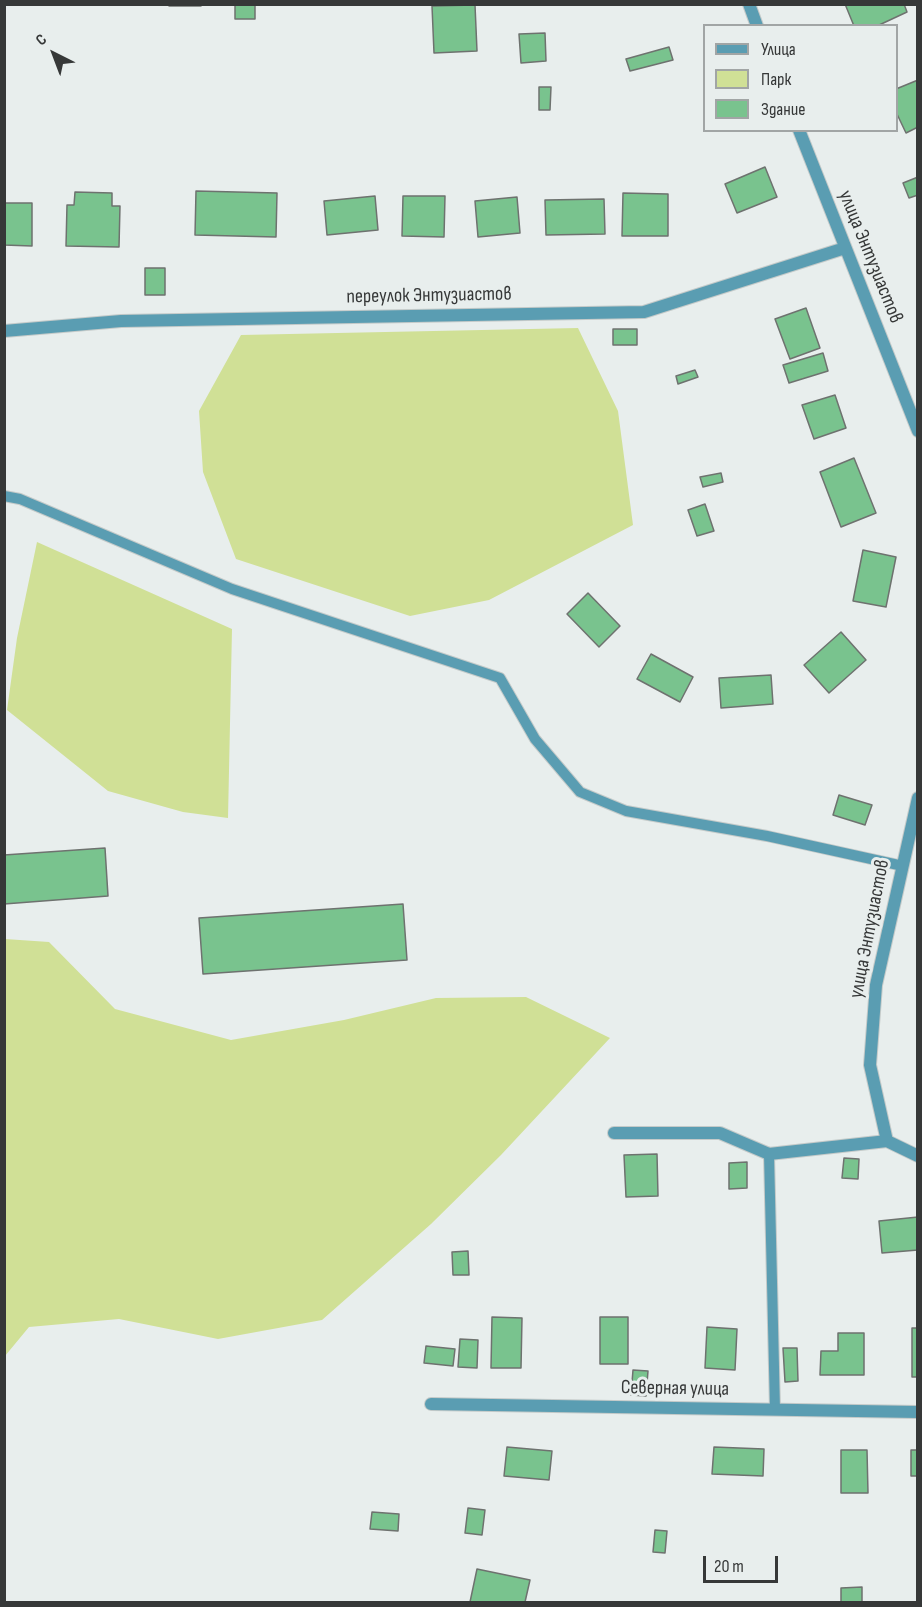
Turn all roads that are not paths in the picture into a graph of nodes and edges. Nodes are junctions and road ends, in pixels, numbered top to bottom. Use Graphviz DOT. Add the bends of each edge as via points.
graph roads {
  1 [pos="749,4"];
  2 [pos="756,24"];
  3 [pos="800,132"];
  4 [pos="845,248"];
  5 [pos="4,331"];
  6 [pos="918,431"];
  7 [pos="4,496"];
  8 [pos="918,798"];
  9 [pos="903,866"];
  10 [pos="614,1133"];
  11 [pos="887,1141"];
  12 [pos="769,1154"];
  13 [pos="918,1156"];
  14 [pos="431,1404"];
  15 [pos="775,1410"];
  16 [pos="918,1412"];
  1 -- 2 [label="street"];
  3 -- 4 [label="street, улица Энтузиастов"];
  4 -- 5 [label="street, переулок Энтузиастов" via="644,312 121,321"];
  4 -- 6 [label="street, улица Энтузиастов"];
  7 -- 9 [label="lane" via="20,499 232,589 500,678 535,739 580,792 626,811"];
  8 -- 9 [label="street, улица Энтузиастов"];
  9 -- 11 [label="street, улица Энтузиастов" via="876,985 870,1065"];
  10 -- 12 [label="street" via="720,1133"];
  11 -- 12 [label="street"];
  11 -- 13 [label="street"];
  12 -- 15 [label="lane"];
  14 -- 15 [label="street, Северная улица"];
  15 -- 16 [label="street, Северная улица"];
}
